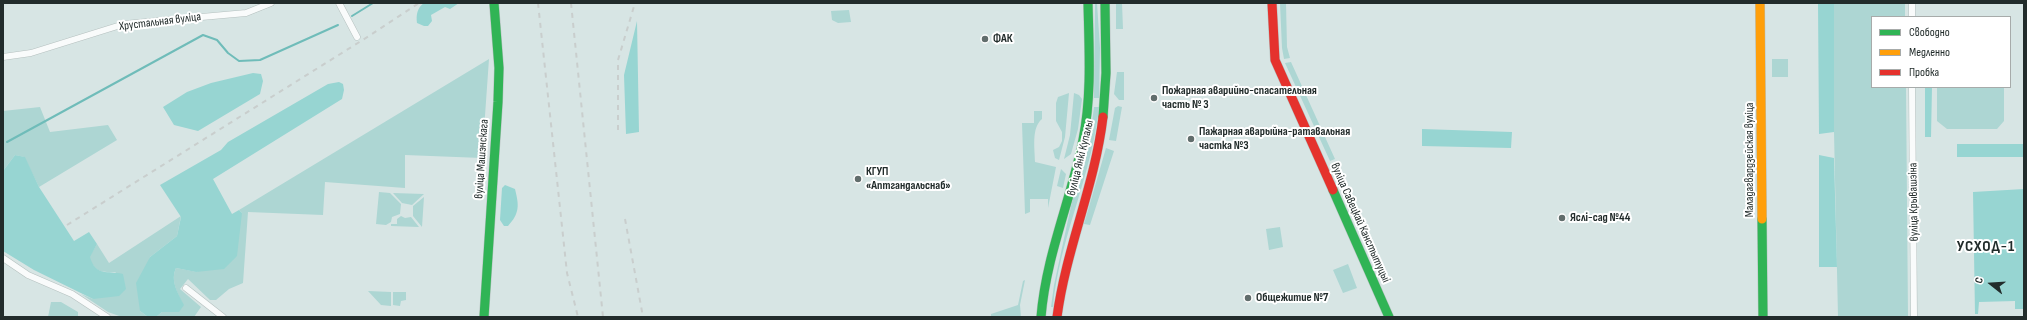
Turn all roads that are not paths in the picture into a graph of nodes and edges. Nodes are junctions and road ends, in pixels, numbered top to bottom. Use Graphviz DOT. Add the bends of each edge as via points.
graph roads {
  1 [pos="271,3"];
  2 [pos="339,3"];
  3 [pos="494,3"];
  4 [pos="1088,3"];
  5 [pos="1105,3"];
  6 [pos="1272,3"];
  7 [pos="1760,3"];
  8 [pos="1912,3"];
  9 [pos="1912,16"];
  10 [pos="356,37"];
  11 [pos="3,57"];
  12 [pos="1912,88"];
  13 [pos="3,258"];
  14 [pos="186,288"];
  15 [pos="214,310"];
  16 [pos="107,317"];
  17 [pos="209,317"];
  18 [pos="224,317"];
  19 [pos="484,317"];
  20 [pos="1041,317"];
  21 [pos="1057,317"];
  22 [pos="1389,317"];
  23 [pos="1763,317"];
  24 [pos="1914,317"];
  1 -- 11 [label="street, Хрустальная вуліца" via="246,13 124,24 31,53"];
  2 -- 10 [label="street"];
  3 -- 19 [label="main road, вуліца Машэнскага" via="499,68 498,102"];
  4 -- 20 [label="main road, вуліца Янкі Купалы" via="1089,88 1086,121 1076,168 1045,278"];
  5 -- 21 [label="main road, вуліца Янкі Купалы" via="1106,103 1099,143 1069,251"];
  6 -- 22 [label="main road, вуліца Савецкай Канстытуцыі" via="1275,60"];
  7 -- 23 [label="main road, Маладагвардзейская вуліца"];
  8 -- 9 [label="street"];
  12 -- 24 [label="street, вуліца Крывашэіна"];
  13 -- 16 [label="street" via="28,275 72,294"];
  14 -- 15 [label="street"];
  15 -- 17 [label="street"];
  15 -- 18 [label="street"];
}
